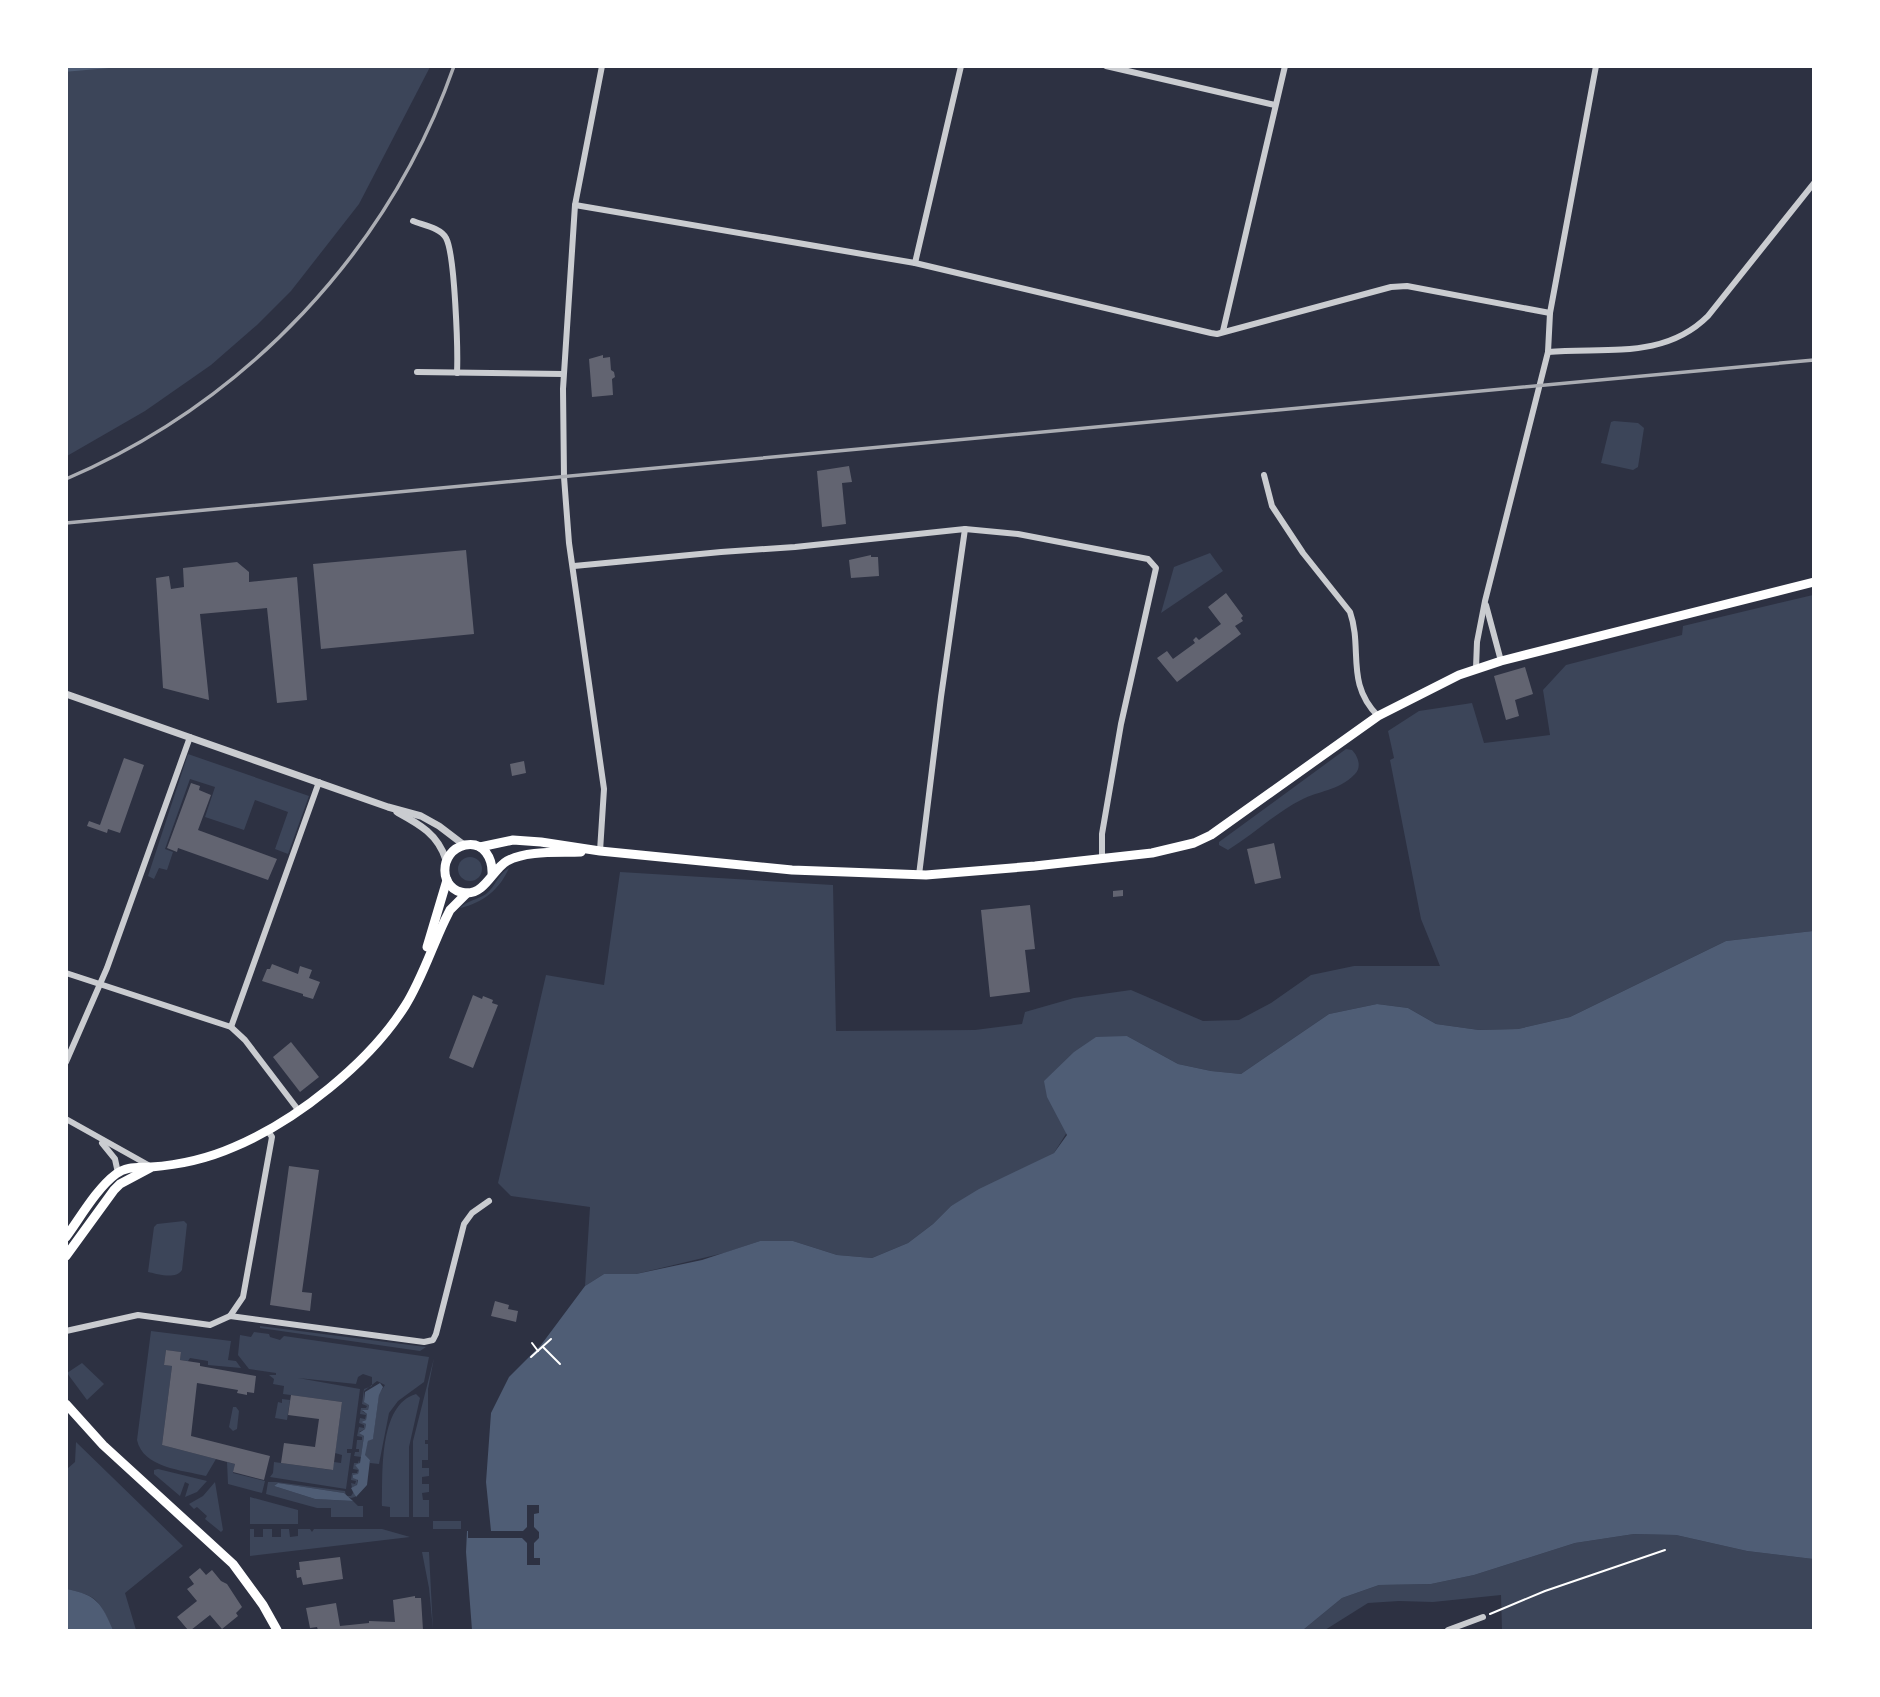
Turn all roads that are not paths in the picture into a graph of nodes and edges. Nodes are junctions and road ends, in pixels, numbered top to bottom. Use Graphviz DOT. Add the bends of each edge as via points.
graph roads {
  1 [pos="601,66"];
  2 [pos="961,66"];
  3 [pos="1106,66"];
  4 [pos="1285,66"];
  5 [pos="1596,66"];
  6 [pos="1275,105"];
  7 [pos="1814,183"];
  8 [pos="575,205"];
  9 [pos="413,221"];
  10 [pos="915,263"];
  11 [pos="1550,313"];
  12 [pos="1223,331"];
  13 [pos="1548,352"];
  14 [pos="416,372"];
  15 [pos="457,373"];
  16 [pos="563,374"];
  17 [pos="1264,475"];
  18 [pos="965,529"];
  19 [pos="574,566"];
  20 [pos="1814,582"];
  21 [pos="1485,601"];
  22 [pos="1501,661"];
  23 [pos="1476,668"];
  24 [pos="66,694"];
  25 [pos="1378,716"];
  26 [pos="190,737"];
  27 [pos="319,782"];
  28 [pos="388,807"];
  29 [pos="464,845"];
  30 [pos="480,847"];
  31 [pos="600,852"];
  32 [pos="1102,859"];
  33 [pos="446,860"];
  34 [pos="919,874"];
  35 [pos="492,875"];
  36 [pos="447,880"];
  37 [pos="467,893"];
  38 [pos="66,973"];
  39 [pos="419,975"];
  40 [pos="100,985"];
  41 [pos="231,1027"];
  42 [pos="66,1062"];
  43 [pos="299,1111"];
  44 [pos="66,1119"];
  45 [pos="268,1130"];
  46 [pos="98,1139"];
  47 [pos="152,1167"];
  48 [pos="118,1173"];
  49 [pos="489,1201"];
  50 [pos="66,1237"];
  51 [pos="66,1256"];
  52 [pos="230,1316"];
  53 [pos="66,1331"];
  54 [pos="67,1404"];
  55 [pos="1483,1618"];
  56 [pos="277,1630"];
  57 [pos="1448,1630"];
  1 -- 8 [label="street"];
  2 -- 10 [label="street"];
  3 -- 6 [label="street"];
  4 -- 6 [label="street"];
  5 -- 11 [label="street"];
  6 -- 12 [label="street"];
  7 -- 13 [label="street" via="1709,316 1688,333 1643,348"];
  8 -- 10 [label="street"];
  8 -- 16 [label="street"];
  9 -- 15 [label="street" via="441,232 448,243"];
  10 -- 12 [label="street" via="1211,334"];
  11 -- 12 [label="street" via="1407,286"];
  11 -- 13 [label="street"];
  13 -- 21 [label="street"];
  14 -- 15 [label="street"];
  15 -- 16 [label="street"];
  16 -- 19 [label="street" via="564,477"];
  17 -- 25 [label="street" via="1272,506 1350,612 1362,693"];
  18 -- 19 [label="street"];
  18 -- 32 [label="street" via="1018,534 1148,559 1156,568 1121,722"];
  18 -- 34 [label="street"];
  19 -- 31 [label="street" via="604,789"];
  20 -- 22 [label="main road"];
  21 -- 22 [label="street"];
  21 -- 23 [label="street"];
  22 -- 23 [label="main road"];
  23 -- 25 [label="main road"];
  24 -- 26 [label="street"];
  25 -- 32 [label="main road" via="1205,838 1167,850"];
  26 -- 27 [label="street"];
  26 -- 40 [label="street"];
  27 -- 28 [label="street"];
  27 -- 41 [label="street"];
  28 -- 29 [label="street" via="421,816"];
  28 -- 33 [label="street" via="431,833"];
  29 -- 30 [label="main road"];
  29 -- 33 [label="main road"];
  30 -- 31 [label="main road" via="541,842"];
  30 -- 35 [label="main road" via="489,857"];
  31 -- 34 [label="main road" via="792,870"];
  31 -- 35 [label="main road" via="516,857"];
  32 -- 34 [label="main road"];
  33 -- 36 [label="main road"];
  35 -- 37 [label="main road" via="478,890"];
  36 -- 37 [label="main road"];
  36 -- 39 [label="main road"];
  37 -- 39 [label="main road" via="445,919"];
  38 -- 40 [label="street"];
  39 -- 43 [label="main road" via="404,1007 381,1038"];
  40 -- 41 [label="street"];
  40 -- 42 [label="street"];
  41 -- 43 [label="street"];
  43 -- 45 [label="main road"];
  44 -- 46 [label="street"];
  45 -- 47 [label="main road" via="214,1154"];
  45 -- 52 [label="street" via="272,1137 243,1297"];
  46 -- 47 [label="street"];
  46 -- 48 [label="street" via="114,1159"];
  47 -- 48 [label="main road"];
  47 -- 51 [label="main road" via="114,1190"];
  48 -- 50 [label="main road"];
  49 -- 52 [label="street" via="464,1224 436,1334 430,1341"];
  52 -- 53 [label="street" via="210,1325 138,1315"];
  54 -- 56 [label="main road" via="103,1444 233,1564"];
  55 -- 57 [label="street"];
}
